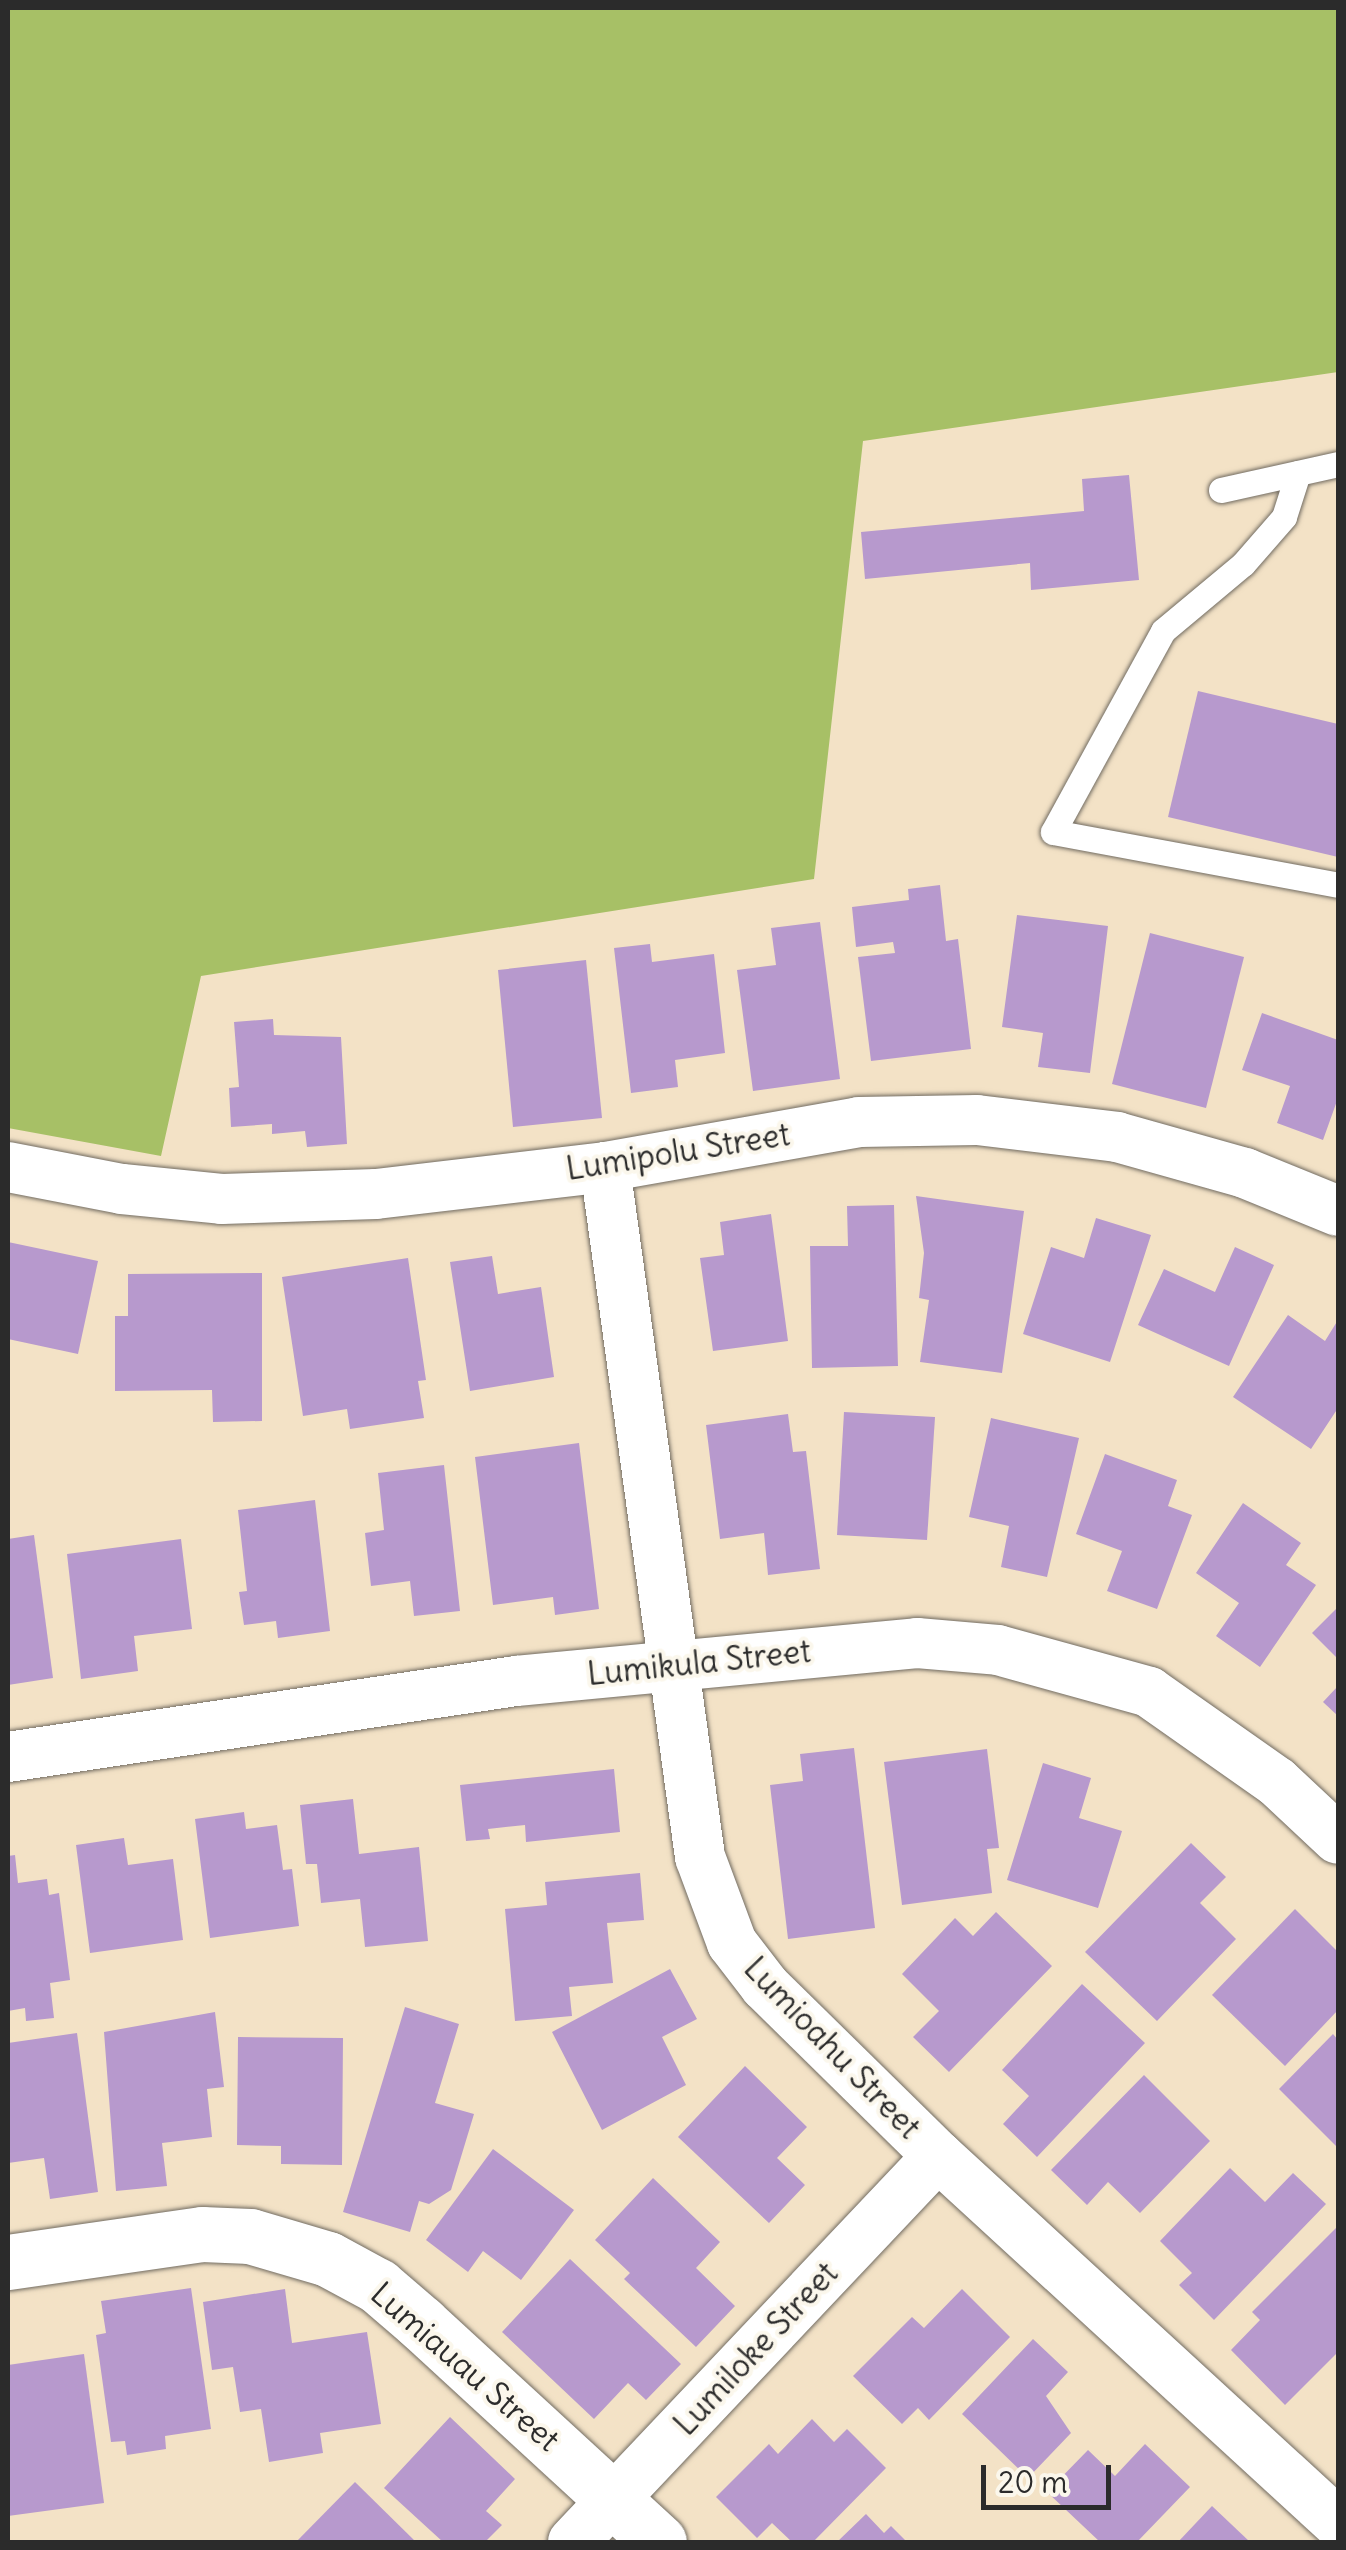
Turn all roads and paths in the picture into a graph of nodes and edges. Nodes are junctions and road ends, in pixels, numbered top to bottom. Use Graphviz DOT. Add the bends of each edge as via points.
graph roads {
  1 [pos="1338,464"];
  2 [pos="1298,472"];
  3 [pos="1221,490"];
  4 [pos="1338,886"];
  5 [pos="605,1166"];
  6 [pos="8,1167"];
  7 [pos="1338,1212"];
  8 [pos="674,1666"];
  9 [pos="8,1757"];
  10 [pos="1338,1839"];
  11 [pos="938,2156"];
  12 [pos="8,2262"];
  13 [pos="614,2500"];
  14 [pos="1338,2522"];
  15 [pos="573,2542"];
  16 [pos="659,2542"];
  1 -- 2 [label="lane"];
  2 -- 3 [label="lane"];
  2 -- 4 [label="lane" via="1284,516 1244,564 1163,631 1053,832"];
  5 -- 6 [label="street, Lumipolu Street" via="376,1194 222,1199"];
  5 -- 7 [label="street, Lumipolu Street" via="859,1122 977,1120 1117,1136 1245,1173"];
  5 -- 8 [label="street, Lumioahu Street"];
  8 -- 9 [label="street, Lumikula Street" via="516,1681"];
  8 -- 10 [label="street, Lumikula Street" via="917,1643 998,1650 1075,1667 1149,1692 1216,1736"];
  8 -- 11 [label="street, Lumioahu Street" via="700,1857 732,1942 764,1986"];
  11 -- 13 [label="street, Lumiloke Street"];
  11 -- 14 [label="street, Lumioahu Street"];
  12 -- 13 [label="street, Lumiauau Street" via="202,2234 250,2236 316,2254 378,2286"];
  13 -- 15 [label="street, Lumiloke Street"];
  13 -- 16 [label="street, Lumiauau Street"];
}
